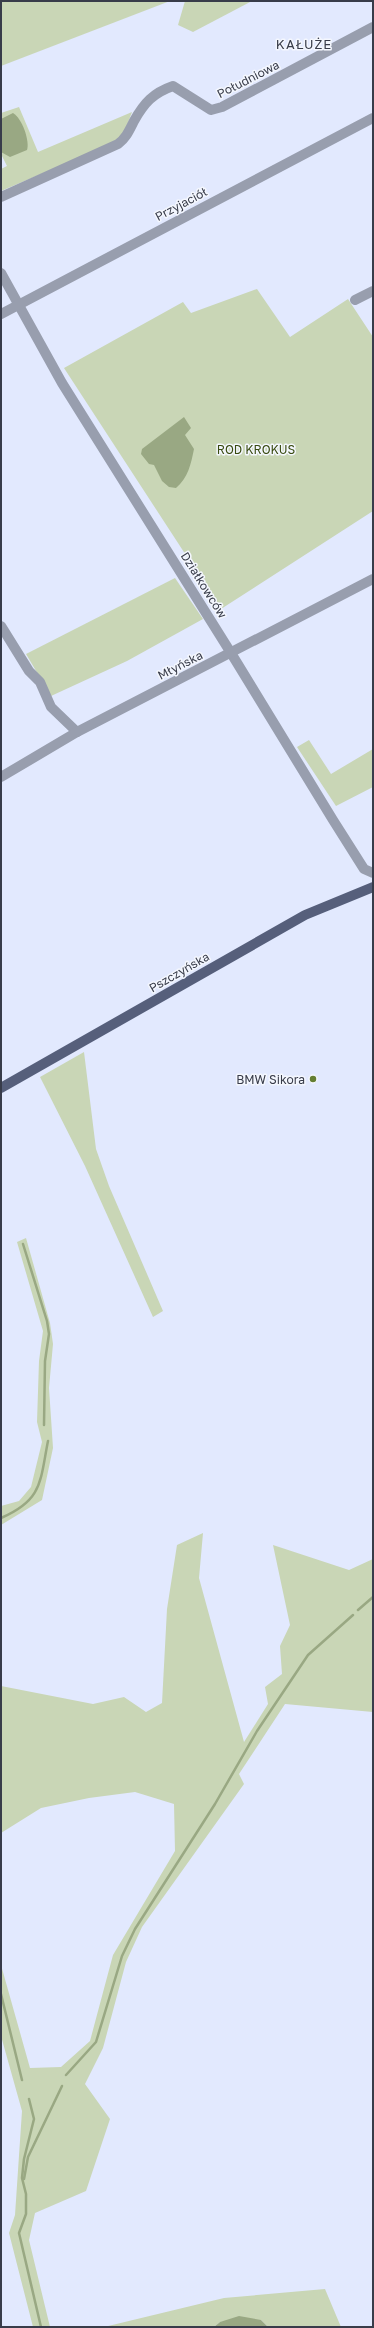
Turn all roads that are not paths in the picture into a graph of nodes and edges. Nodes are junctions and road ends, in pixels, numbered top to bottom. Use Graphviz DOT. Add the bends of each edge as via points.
graph roads {
  1 [pos="373,27"];
  2 [pos="373,118"];
  3 [pos="1,197"];
  4 [pos="1,273"];
  5 [pos="373,291"];
  6 [pos="355,300"];
  7 [pos="18,305"];
  8 [pos="1,314"];
  9 [pos="373,579"];
  10 [pos="1,626"];
  11 [pos="231,653"];
  12 [pos="77,732"];
  13 [pos="1,777"];
  14 [pos="373,873"];
  15 [pos="373,886"];
  16 [pos="1,1088"];
  1 -- 3 [label="street, Południowa" via="222,108 211,110 173,86 157,92 135,120 125,139 118,144"];
  2 -- 7 [label="street, Przyjaciół"];
  4 -- 7 [label="street, Działkowców"];
  5 -- 6 [label="street"];
  7 -- 8 [label="street, Przyjaciół"];
  7 -- 11 [label="street, Działkowców" via="62,383"];
  9 -- 11 [label="street, Młyńska"];
  10 -- 12 [label="street" via="29,670 40,682 52,707"];
  11 -- 12 [label="street, Młyńska"];
  11 -- 14 [label="street, Działkowców" via="364,869"];
  12 -- 13 [label="street, Młyńska"];
  15 -- 16 [label="main road, Pszczyńska" via="305,915"];
}
